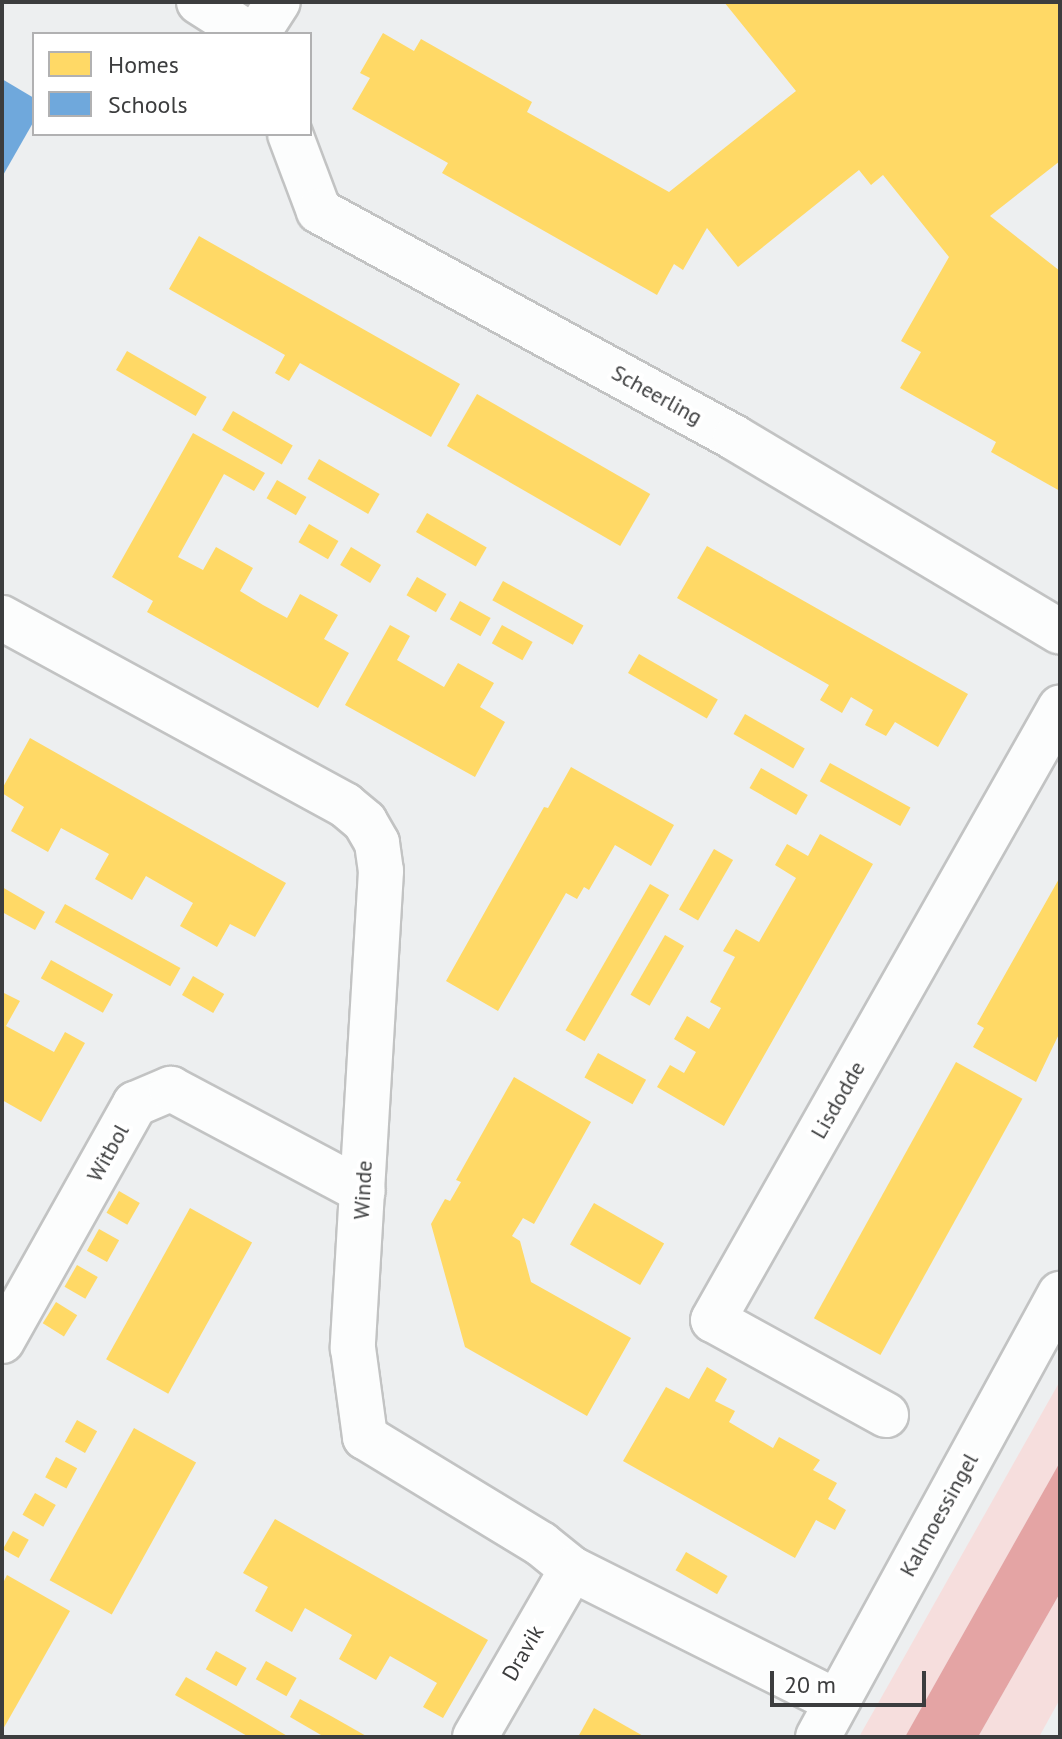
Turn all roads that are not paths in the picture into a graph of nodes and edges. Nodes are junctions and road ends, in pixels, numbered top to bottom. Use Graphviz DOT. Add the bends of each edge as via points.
graph roads {
  1 [pos="199,2"];
  2 [pos="278,2"];
  3 [pos="246,32"];
  4 [pos="258,32"];
  5 [pos="291,136"];
  6 [pos="2,618"];
  7 [pos="1060,632"];
  8 [pos="1060,708"];
  9 [pos="363,1191"];
  10 [pos="1060,1294"];
  11 [pos="2,1341"];
  12 [pos="886,1415"];
  13 [pos="572,1569"];
  14 [pos="827,1719"];
  15 [pos="475,1737"];
  1 -- 3 [label="street"];
  2 -- 4 [label="street"];
  5 -- 7 [label="street, Scheerling" via="319,211 735,438"];
  6 -- 9 [label="street, Winde" via="345,805 365,822 377,843 381,871"];
  8 -- 12 [label="street, Lisdodde" via="713,1320"];
  9 -- 11 [label="street, Witbol" via="171,1089 135,1104"];
  9 -- 13 [label="street, Winde" via="353,1348 365,1437 541,1544"];
  10 -- 14 [label="street, Kalmoessingel"];
  13 -- 14 [label="street, Winde"];
  13 -- 15 [label="street, Dravik"];
}
